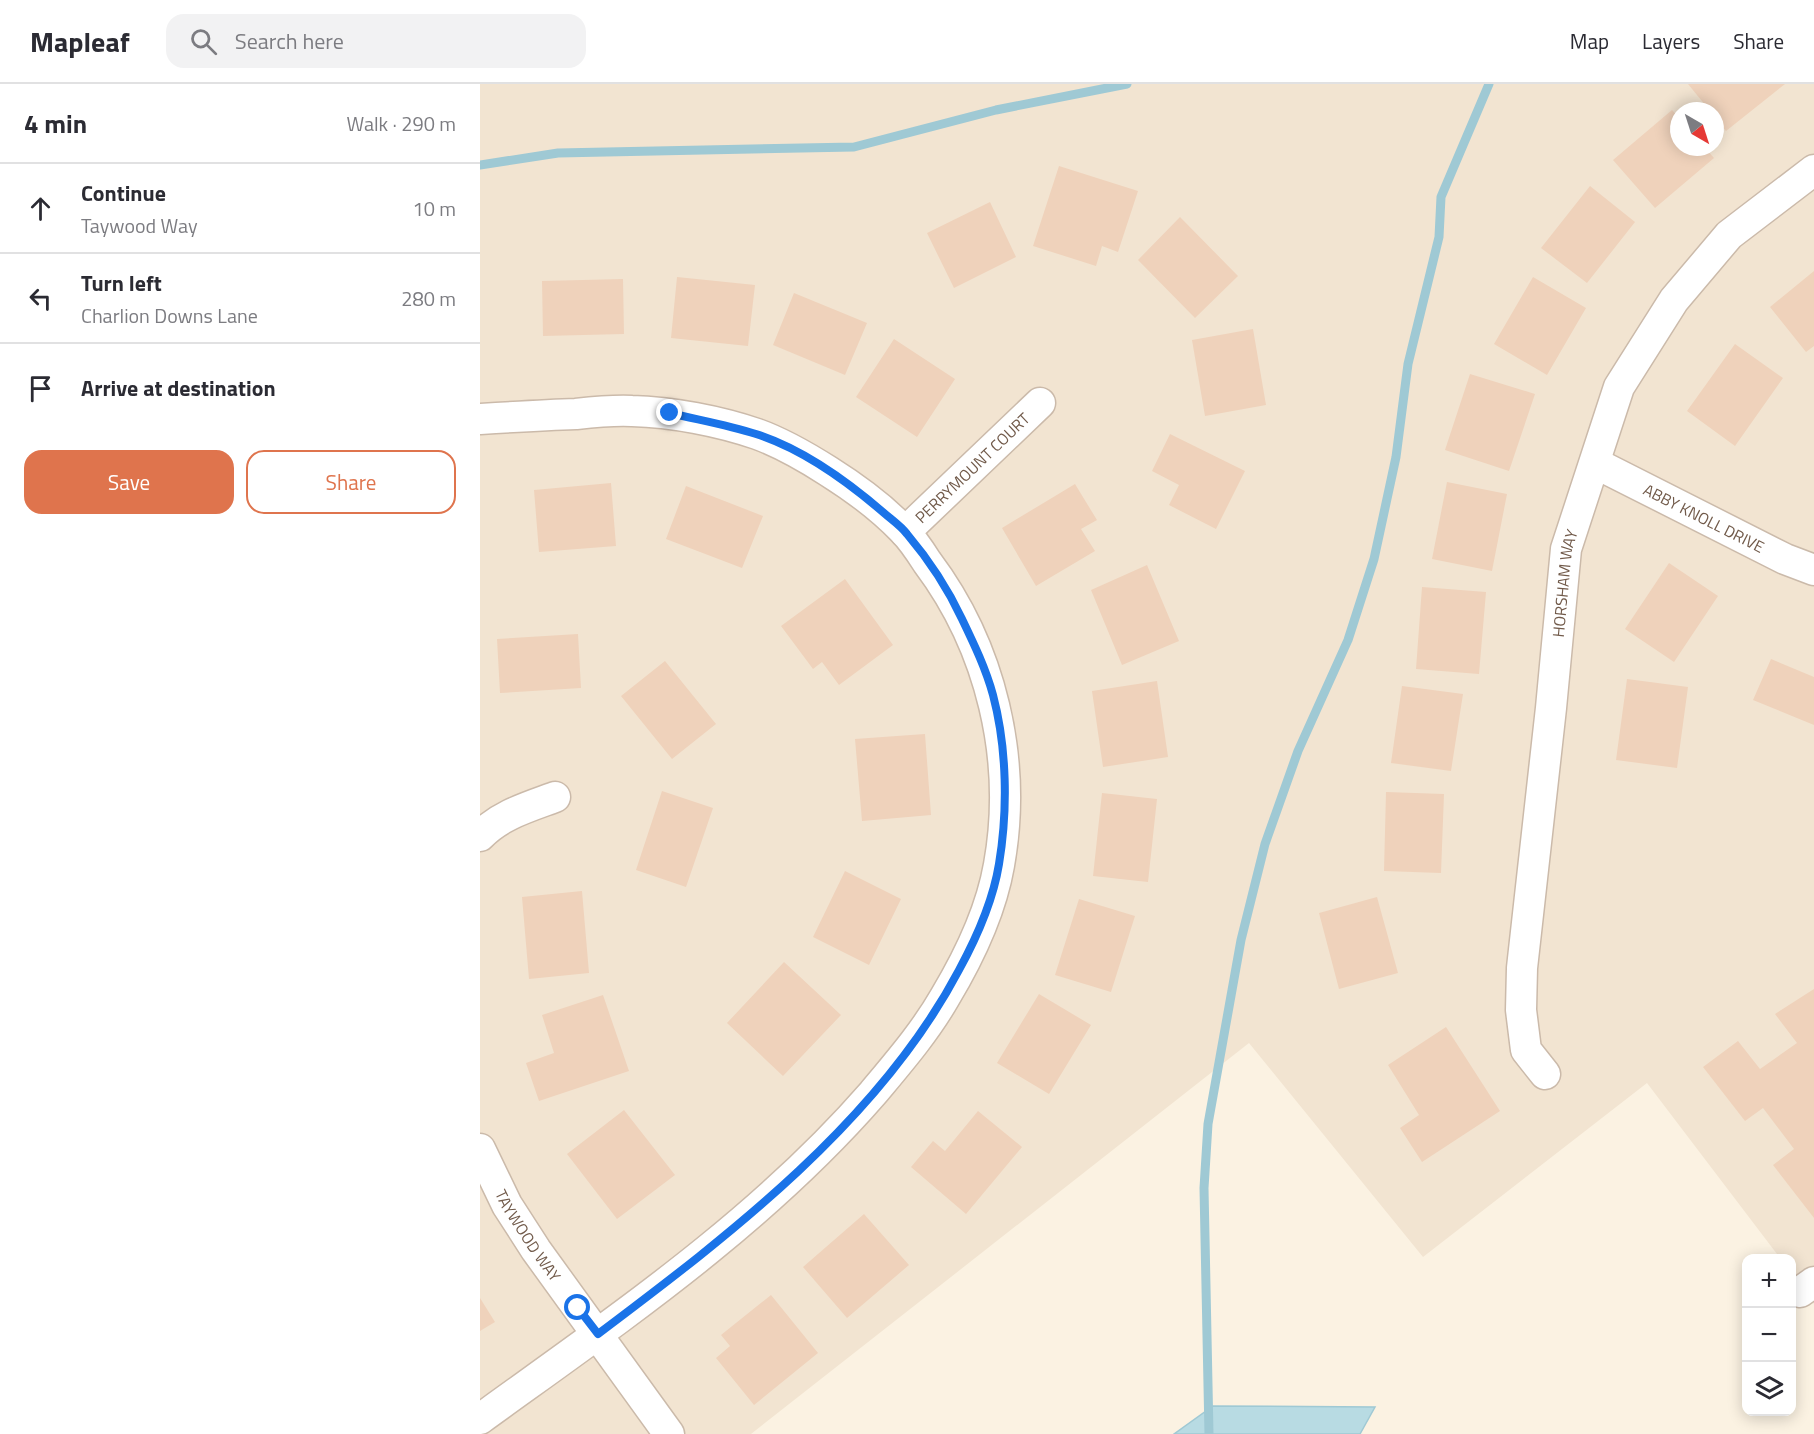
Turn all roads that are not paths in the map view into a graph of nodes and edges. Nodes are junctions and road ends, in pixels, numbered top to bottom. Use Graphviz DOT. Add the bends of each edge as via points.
graph roads {
  1 [pos="1814,170"];
  2 [pos="1040,403"];
  3 [pos="480,419"];
  4 [pos="1594,463"];
  5 [pos="905,532"];
  6 [pos="1814,570"];
  7 [pos="555,797"];
  8 [pos="480,836"];
  9 [pos="1545,1074"];
  10 [pos="480,1149"];
  11 [pos="598,1334"];
  12 [pos="480,1419"];
  13 [pos="669,1434"];
  1 -- 4 [label="street, HORSHAM WAY" via="1729,235 1674,300 1619,387"];
  2 -- 5 [label="street, PERRYMOUNT COURT"];
  3 -- 5 [label="street" via="629,411 670,413 758,434 805,456 857,490"];
  4 -- 6 [label="street, ABBY KNOLL DRIVE"];
  4 -- 9 [label="street, HORSHAM WAY" via="1566,549 1522,968 1521,1010 1526,1050"];
  5 -- 11 [label="street" via="953,601 969,633 993,695 1001,735 1004,824 999,866 974,942 944,1000 900,1062 852,1117 750,1215"];
  7 -- 8 [label="street" via="516,810"];
  10 -- 11 [label="street, TAYWOOD WAY" via="507,1205"];
  11 -- 12 [label="street"];
  11 -- 13 [label="street, TAYWOOD WAY"];
}
